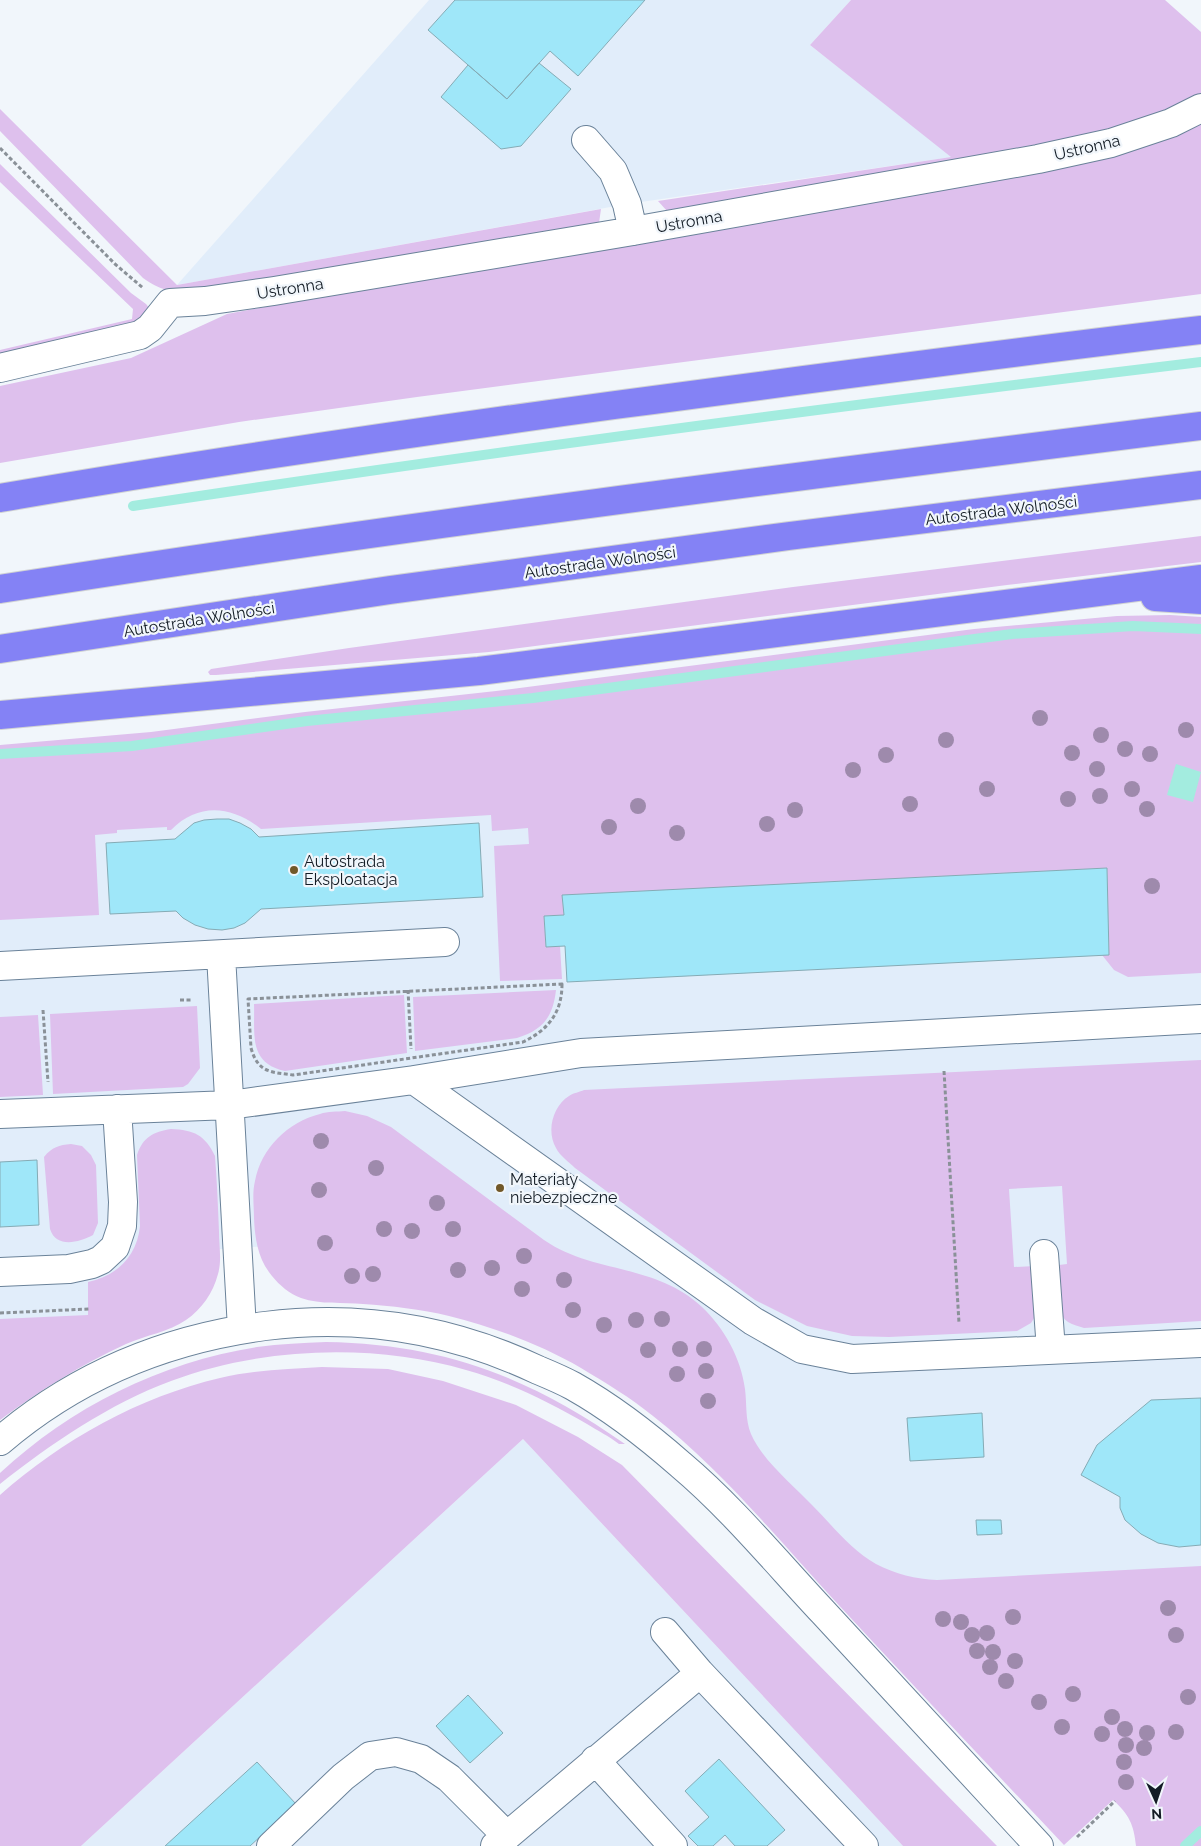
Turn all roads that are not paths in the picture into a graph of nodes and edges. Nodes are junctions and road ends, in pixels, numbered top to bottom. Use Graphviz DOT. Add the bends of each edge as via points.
graph roads {
  1 [pos="1201,108"];
  2 [pos="586,140"];
  3 [pos="634,231"];
  4 [pos="1201,330"];
  5 [pos="0,368"];
  6 [pos="1201,426"];
  7 [pos="1201,486"];
  8 [pos="0,498"];
  9 [pos="1201,579"];
  10 [pos="0,589"];
  11 [pos="1061,596"];
  12 [pos="1201,600"];
  13 [pos="0,649"];
  14 [pos="0,715"];
  15 [pos="445,942"];
  16 [pos="220,955"];
  17 [pos="0,966"];
  18 [pos="1201,1019"];
  19 [pos="413,1068"];
  20 [pos="230,1105"];
  21 [pos="117,1109"];
  22 [pos="0,1114"];
  23 [pos="1044,1254"];
  24 [pos="0,1272"];
  25 [pos="242,1329"];
  26 [pos="1201,1343"];
  27 [pos="1051,1350"];
  28 [pos="0,1441"];
  29 [pos="664,1632"];
  30 [pos="700,1673"];
  31 [pos="595,1760"];
  32 [pos="500,1841"];
  33 [pos="271,1846"];
  34 [pos="673,1846"];
  35 [pos="864,1846"];
  36 [pos="1040,1846"];
  1 -- 3 [label="street, Ustronna" via="1161,126 1080,150"];
  2 -- 3 [label="street" via="614,172"];
  3 -- 5 [label="street, Ustronna" via="205,302 170,303 150,328 140,335"];
  4 -- 8 [label="highway" via="841,374 508,420 228,460"];
  6 -- 10 [label="highway" via="428,526"];
  7 -- 13 [label="highway, Autostrada Wolności" via="779,537 390,590"];
  9 -- 11 [label="highway"];
  11 -- 12 [label="highway"];
  11 -- 14 [label="highway" via="479,671"];
  15 -- 16 [label="street"];
  16 -- 17 [label="street"];
  16 -- 20 [label="street"];
  18 -- 19 [label="street" via="581,1053"];
  19 -- 20 [label="street"];
  19 -- 27 [label="street" via="744,1315 802,1350 852,1359"];
  20 -- 21 [label="street"];
  20 -- 25 [label="street"];
  21 -- 22 [label="street"];
  21 -- 24 [label="street" via="123,1202 122,1226 115,1246 92,1264 69,1269"];
  23 -- 27 [label="street"];
  25 -- 28 [label="street" via="187,1341 101,1374 64,1393"];
  25 -- 36 [label="street" via="334,1322 407,1327 482,1346 573,1386 630,1424 683,1466 723,1505"];
  26 -- 27 [label="street"];
  29 -- 30 [label="street"];
  30 -- 31 [label="street"];
  30 -- 35 [label="street"];
  31 -- 32 [label="street"];
  31 -- 34 [label="street"];
  32 -- 33 [label="street" via="449,1778 421,1759 396,1752 370,1756 342,1777"];
}
